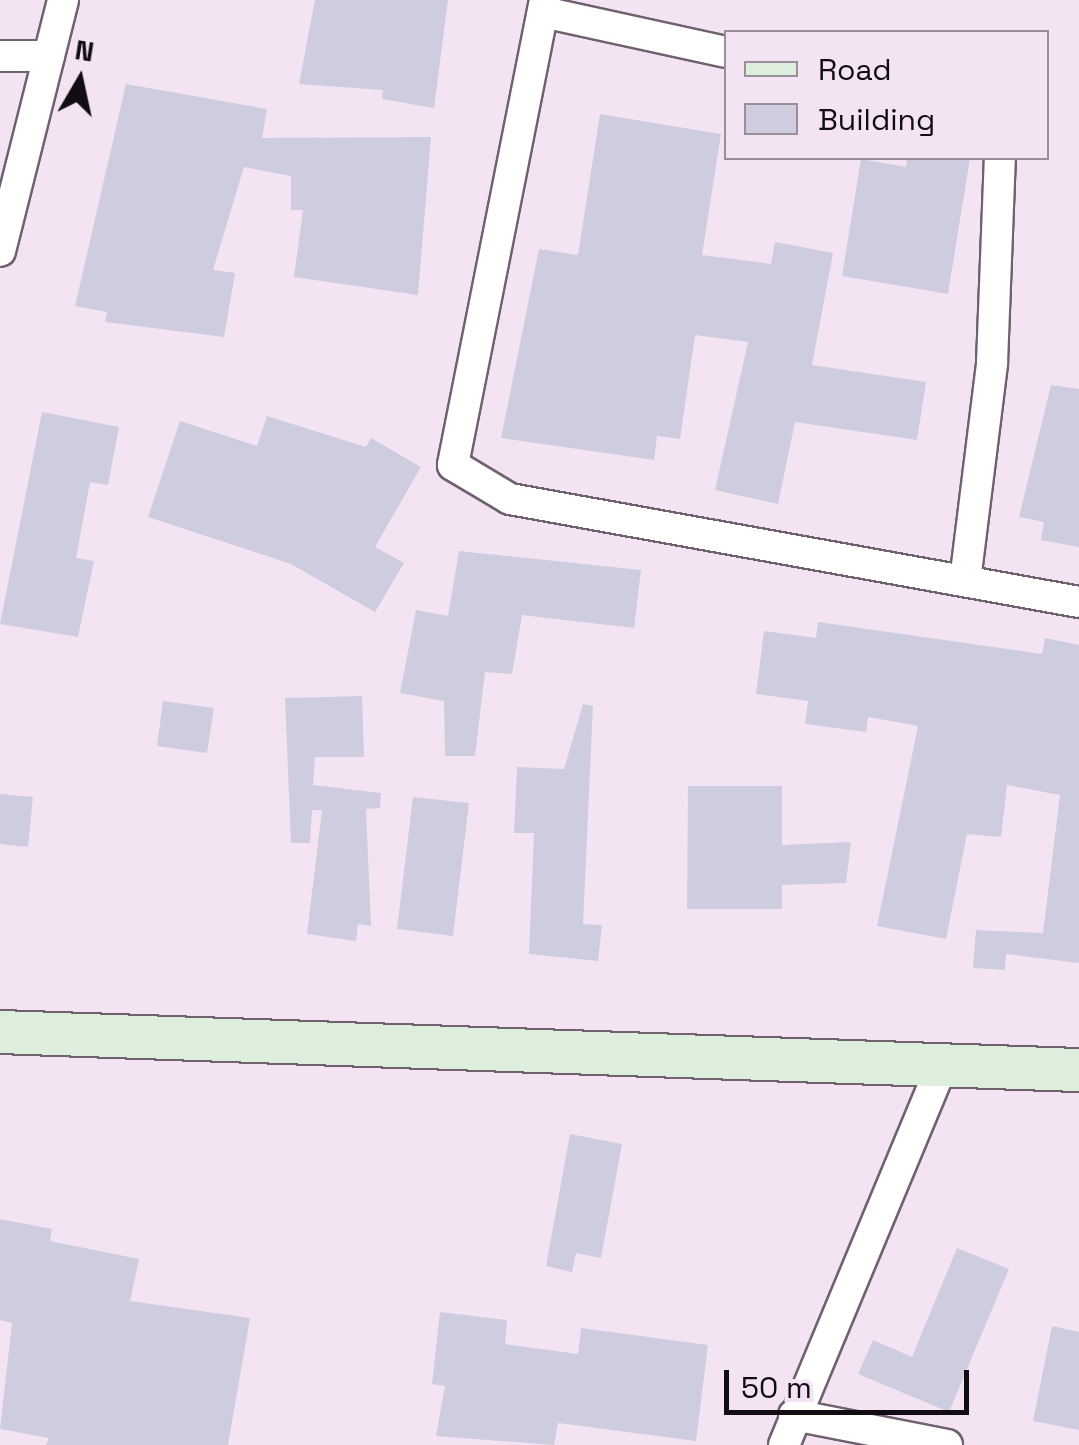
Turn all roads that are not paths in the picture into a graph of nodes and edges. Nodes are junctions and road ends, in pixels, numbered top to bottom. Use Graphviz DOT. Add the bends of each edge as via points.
graph roads {
  1 [pos="62,0"];
  2 [pos="544,6"];
  3 [pos="724,51"];
  4 [pos="0,56"];
  5 [pos="49,56"];
  6 [pos="1000,160"];
  7 [pos="0,252"];
  8 [pos="965,581"];
  9 [pos="1079,602"];
  10 [pos="0,1032"];
  11 [pos="942,1064"];
  12 [pos="1079,1070"];
  13 [pos="794,1415"];
  14 [pos="784,1445"];
  15 [pos="946,1445"];
  1 -- 5 [label="street"];
  2 -- 3 [label="street"];
  2 -- 8 [label="street" via="453,465 510,499"];
  4 -- 5 [label="street"];
  5 -- 7 [label="street"];
  6 -- 8 [label="street" via="992,363"];
  8 -- 9 [label="street"];
  10 -- 11 [label="main road"];
  11 -- 12 [label="main road"];
  11 -- 13 [label="street"];
  13 -- 14 [label="street"];
  13 -- 15 [label="street"];
}
